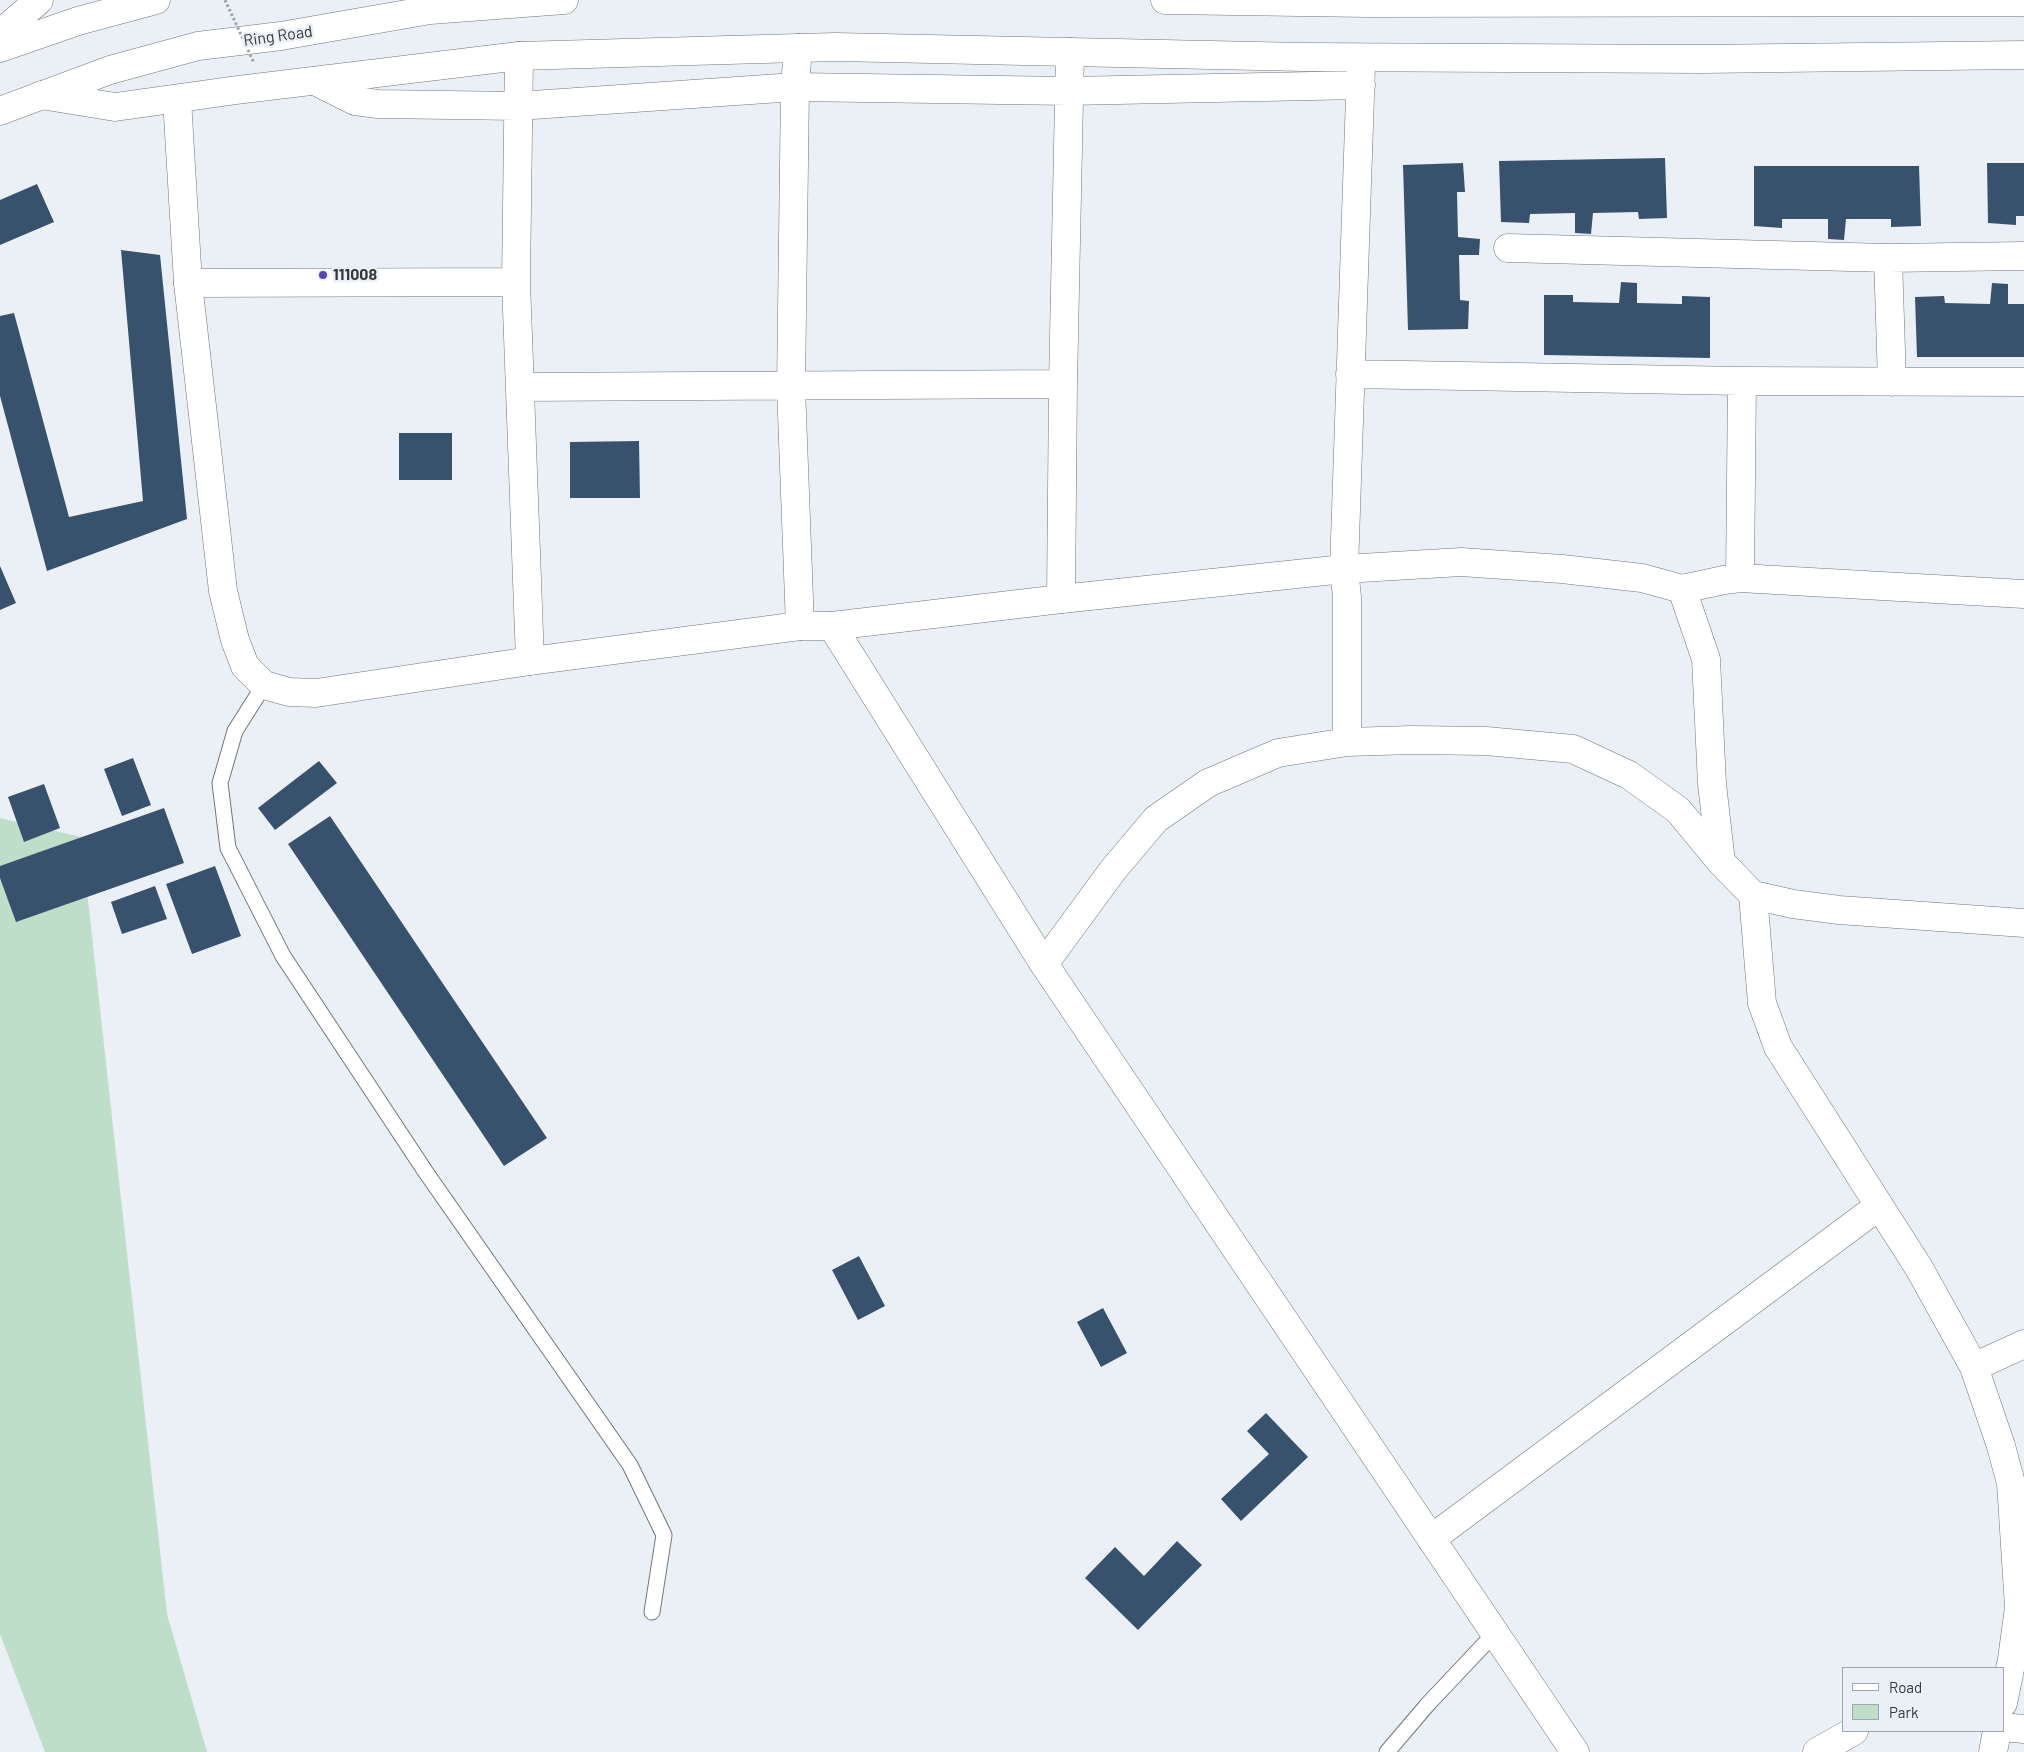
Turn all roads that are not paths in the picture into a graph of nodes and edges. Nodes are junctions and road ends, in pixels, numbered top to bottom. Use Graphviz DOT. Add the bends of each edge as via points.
graph roads {
  1 [pos="40,0"];
  2 [pos="156,0"];
  3 [pos="564,0"];
  4 [pos="1165,0"];
  5 [pos="2024,2"];
  6 [pos="0,34"];
  7 [pos="0,48"];
  8 [pos="798,48"];
  9 [pos="1070,52"];
  10 [pos="2024,55"];
  11 [pos="519,56"];
  12 [pos="1361,57"];
  13 [pos="315,81"];
  14 [pos="1361,85"];
  15 [pos="795,87"];
  16 [pos="1069,91"];
  17 [pos="41,95"];
  18 [pos="177,99"];
  19 [pos="518,106"];
  20 [pos="0,111"];
  21 [pos="1508,248"];
  22 [pos="2024,256"];
  23 [pos="1888,258"];
  24 [pos="516,282"];
  25 [pos="188,283"];
  26 [pos="1350,374"];
  27 [pos="1742,381"];
  28 [pos="1892,382"];
  29 [pos="2024,382"];
  30 [pos="1063,384"];
  31 [pos="520,387"];
  32 [pos="791,387"];
  33 [pos="1344,569"];
  34 [pos="1740,578"];
  35 [pos="1682,589"];
  36 [pos="2024,594"];
  37 [pos="1061,599"];
  38 [pos="800,626"];
  39 [pos="832,626"];
  40 [pos="530,660"];
  41 [pos="264,685"];
  42 [pos="1348,742"];
  43 [pos="1721,862"];
  44 [pos="1753,895"];
  45 [pos="2024,923"];
  46 [pos="1044,964"];
  47 [pos="1879,1206"];
  48 [pos="2024,1344"];
  49 [pos="1974,1367"];
  50 [pos="1431,1539"];
  51 [pos="2020,1557"];
  52 [pos="652,1612"];
  53 [pos="1495,1633"];
  54 [pos="2001,1664"];
  55 [pos="2004,1727"];
  56 [pos="2024,1729"];
  57 [pos="1852,1732"];
  58 [pos="1997,1732"];
  59 [pos="1387,1752"];
  60 [pos="1575,1752"];
  61 [pos="1816,1752"];
  62 [pos="1993,1752"];
  1 -- 6 [label="main road"];
  2 -- 7 [label="main road" via="78,21"];
  3 -- 17 [label="main road, Ring Road" via="430,10 281,36 198,46 110,70"];
  4 -- 5 [label="main road" via="1367,4"];
  8 -- 9 [label="main road"];
  8 -- 11 [label="main road"];
  8 -- 15 [label="main road"];
  9 -- 12 [label="main road"];
  9 -- 16 [label="main road"];
  10 -- 12 [label="main road" via="1703,59"];
  11 -- 13 [label="main road"];
  11 -- 19 [label="main road"];
  12 -- 14 [label="main road"];
  13 -- 18 [label="main road"];
  13 -- 19 [label="main road" via="355,101 378,104"];
  14 -- 16 [label="main road"];
  14 -- 26 [label="main road"];
  15 -- 16 [label="main road"];
  15 -- 19 [label="main road"];
  15 -- 32 [label="main road"];
  16 -- 30 [label="main road"];
  17 -- 18 [label="main road" via="115,107"];
  17 -- 20 [label="main road, Ring Road"];
  18 -- 25 [label="main road"];
  19 -- 24 [label="main road"];
  21 -- 23 [label="main road"];
  22 -- 23 [label="main road"];
  23 -- 28 [label="main road"];
  24 -- 25 [label="main road"];
  24 -- 31 [label="main road"];
  25 -- 41 [label="main road" via="223,591 245,666"];
  26 -- 27 [label="main road"];
  26 -- 33 [label="main road"];
  27 -- 28 [label="main road"];
  27 -- 34 [label="main road"];
  28 -- 29 [label="main road"];
  30 -- 32 [label="main road"];
  30 -- 37 [label="main road"];
  31 -- 32 [label="main road"];
  31 -- 40 [label="main road"];
  32 -- 38 [label="main road"];
  33 -- 35 [label="main road" via="1461,562 1642,578"];
  33 -- 37 [label="main road"];
  33 -- 42 [label="main road"];
  34 -- 35 [label="main road"];
  34 -- 36 [label="main road"];
  35 -- 43 [label="main road" via="1706,659 1712,784"];
  37 -- 39 [label="main road"];
  38 -- 39 [label="main road"];
  38 -- 40 [label="main road"];
  39 -- 46 [label="main road"];
  40 -- 41 [label="main road" via="316,693 289,692"];
  41 -- 52 [label="lane" via="235,731 220,783 228,848 283,956 425,1171 630,1465 664,1534"];
  42 -- 43 [label="main road" via="1486,741 1573,748 1630,775 1678,810"];
  42 -- 46 [label="main road" via="1278,753 1208,783 1156,819 1113,870"];
  43 -- 44 [label="main road"];
  44 -- 45 [label="main road" via="1838,910"];
  44 -- 47 [label="main road" via="1762,1002 1778,1047"];
  46 -- 50 [label="main road"];
  47 -- 49 [label="main road" via="1919,1268"];
  47 -- 50 [label="main road"];
  48 -- 49 [label="main road"];
  49 -- 51 [label="main road" via="2011,1483"];
  50 -- 53 [label="main road"];
  51 -- 54 [label="main road" via="2019,1607"];
  53 -- 59 [label="lane"];
  53 -- 60 [label="main road"];
  55 -- 56 [label="main road"];
  57 -- 61 [label="main road"];
  58 -- 62 [label="main road"];
}
